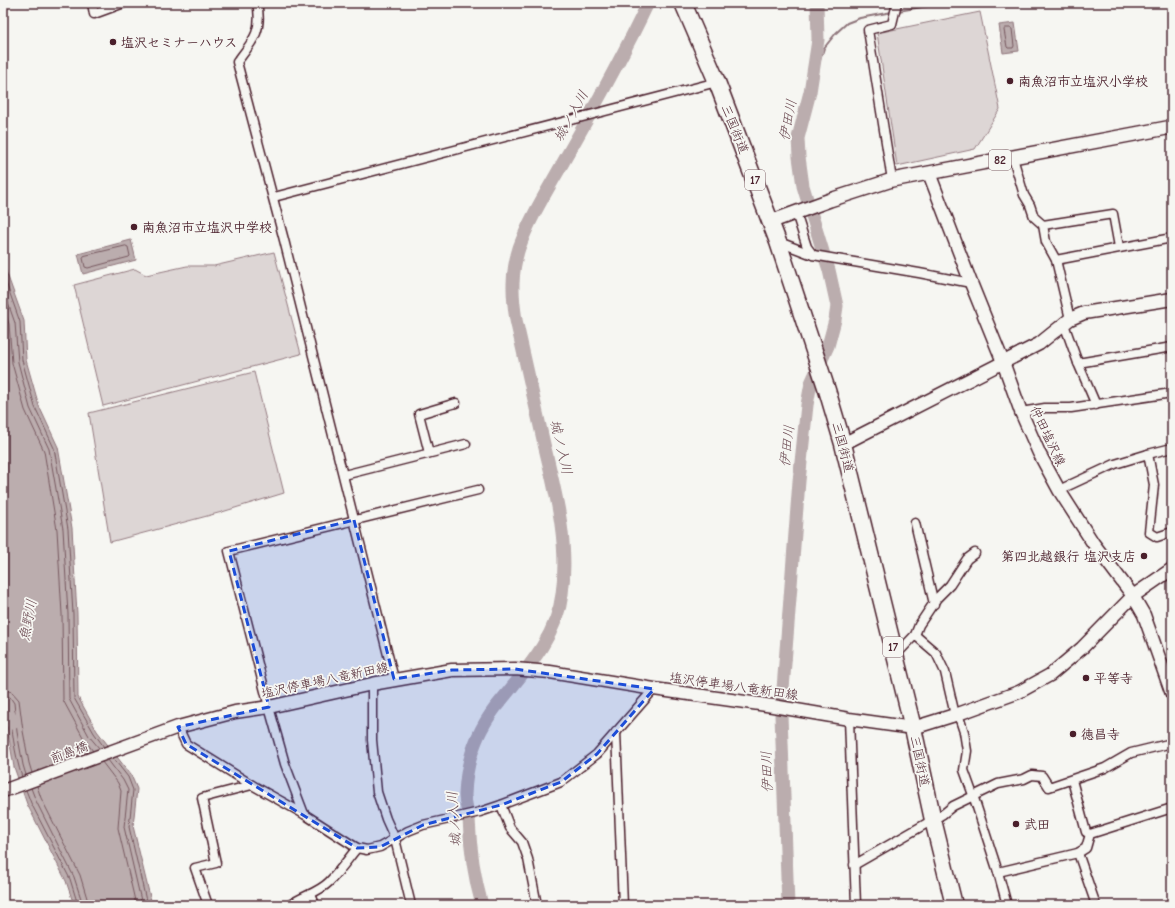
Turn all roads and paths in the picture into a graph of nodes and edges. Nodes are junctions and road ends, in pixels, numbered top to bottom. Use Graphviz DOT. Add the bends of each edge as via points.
graph roads {
  1 [pos="92,3"];
  2 [pos="124,3"];
  3 [pos="257,3"];
  4 [pos="683,3"];
  5 [pos="897,4"];
  6 [pos="717,82"];
  7 [pos="1172,127"];
  8 [pos="1013,158"];
  9 [pos="929,173"];
  10 [pos="892,180"];
  11 [pos="274,197"];
  12 [pos="796,213"];
  13 [pos="770,222"];
  14 [pos="1043,225"];
  15 [pos="1172,238"];
  16 [pos="778,242"];
  17 [pos="1119,247"];
  18 [pos="813,255"];
  19 [pos="1056,260"];
  20 [pos="971,283"];
  21 [pos="1172,298"];
  22 [pos="1067,321"];
  23 [pos="1172,347"];
  24 [pos="1004,362"];
  25 [pos="1078,363"];
  26 [pos="1172,393"];
  27 [pos="456,403"];
  28 [pos="1096,405"];
  29 [pos="1021,412"];
  30 [pos="466,444"];
  31 [pos="843,444"];
  32 [pos="1172,448"];
  33 [pos="429,453"];
  34 [pos="1148,454"];
  35 [pos="344,475"];
  36 [pos="478,490"];
  37 [pos="1059,490"];
  38 [pos="354,520"];
  39 [pos="915,523"];
  40 [pos="1172,532"];
  41 [pos="975,553"];
  42 [pos="1172,569"];
  43 [pos="1133,596"];
  44 [pos="934,604"];
  45 [pos="915,635"];
  46 [pos="895,656"];
  47 [pos="394,679"];
  48 [pos="372,684"];
  49 [pos="654,689"];
  50 [pos="1171,690"];
  51 [pos="269,707"];
  52 [pos="957,715"];
  53 [pos="848,720"];
  54 [pos="178,726"];
  55 [pos="913,728"];
  56 [pos="616,732"];
  57 [pos="145,740"];
  58 [pos="1172,743"];
  59 [pos="1072,780"];
  60 [pos="252,785"];
  61 [pos="3,792"];
  62 [pos="973,795"];
  63 [pos="501,805"];
  64 [pos="1172,808"];
  65 [pos="304,814"];
  66 [pos="933,820"];
  67 [pos="1090,834"];
  68 [pos="395,839"];
  69 [pos="357,848"];
  70 [pos="1078,853"];
  71 [pos="854,865"];
  72 [pos="998,872"];
  73 [pos="312,894"];
  74 [pos="208,905"];
  75 [pos="290,905"];
  76 [pos="315,905"];
  77 [pos="411,905"];
  78 [pos="537,905"];
  79 [pos="623,905"];
  80 [pos="856,905"];
  81 [pos="954,905"];
  82 [pos="1007,905"];
  83 [pos="1096,905"];
  1 -- 2 [label="street" via="94,14"];
  3 -- 11 [label="street" via="260,15 258,30 237,62"];
  4 -- 6 [label="highway, 三国街道 / 17"];
  5 -- 10 [label="street" via="892,24 868,30"];
  6 -- 11 [label="street"];
  6 -- 13 [label="highway, 三国街道 / 17"];
  7 -- 8 [label="main road, 82"];
  8 -- 9 [label="main road, 82"];
  8 -- 14 [label="street" via="1024,195 1034,217"];
  9 -- 10 [label="main road, 82"];
  9 -- 20 [label="main road, 仲田塩沢線"];
  10 -- 12 [label="main road, 82"];
  11 -- 35 [label="street"];
  12 -- 13 [label="main road, 82"];
  12 -- 18 [label="street" via="807,247"];
  13 -- 16 [label="highway, 三国街道 / 17"];
  14 -- 17 [label="street" via="1113,214"];
  14 -- 19 [label="street" via="1046,242"];
  15 -- 17 [label="street"];
  16 -- 18 [label="street"];
  16 -- 31 [label="highway, 三国街道 / 17"];
  17 -- 19 [label="street"];
  18 -- 20 [label="street"];
  19 -- 22 [label="street"];
  20 -- 24 [label="main road, 仲田塩沢線"];
  21 -- 22 [label="main road" via="1084,313"];
  22 -- 24 [label="main road" via="1039,344"];
  22 -- 25 [label="street"];
  23 -- 25 [label="street"];
  24 -- 29 [label="main road, 仲田塩沢線"];
  24 -- 31 [label="main road"];
  25 -- 28 [label="street"];
  26 -- 28 [label="street"];
  27 -- 33 [label="street" via="419,414"];
  28 -- 29 [label="street"];
  29 -- 37 [label="main road, 仲田塩沢線" via="1039,454"];
  30 -- 33 [label="street"];
  31 -- 46 [label="highway, 三国街道 / 17"];
  32 -- 34 [label="street"];
  33 -- 35 [label="street"];
  34 -- 37 [label="street" via="1114,464"];
  34 -- 40 [label="street" via="1154,485 1149,532 1157,537"];
  35 -- 38 [label="street"];
  36 -- 38 [label="street"];
  37 -- 43 [label="main road, 仲田塩沢線" via="1093,543"];
  38 -- 47 [label="street"];
  38 -- 51 [label="street" via="230,552"];
  39 -- 44 [label="street"];
  41 -- 44 [label="street" via="967,559 950,586"];
  42 -- 43 [label="main road"];
  43 -- 50 [label="main road, 仲田塩沢線" via="1144,615"];
  43 -- 52 [label="main road" via="1082,648 1050,675 1019,692"];
  44 -- 45 [label="street"];
  45 -- 46 [label="street"];
  45 -- 52 [label="street" via="936,653"];
  46 -- 55 [label="highway, 三国街道 / 17"];
  47 -- 48 [label="main road, 塩沢停車場八竜新田線"];
  47 -- 49 [label="main road, 塩沢停車場八竜新田線" via="452,670 515,669 550,672"];
  48 -- 51 [label="main road, 塩沢停車場八竜新田線"];
  48 -- 68 [label="street" via="372,740 377,792"];
  49 -- 53 [label="main road, 塩沢停車場八竜新田線" via="795,709"];
  49 -- 56 [label="street"];
  51 -- 54 [label="main road, 塩沢停車場八竜新田線" via="235,712"];
  51 -- 65 [label="street" via="285,764"];
  52 -- 55 [label="main road"];
  52 -- 62 [label="street" via="968,750 964,770"];
  53 -- 55 [label="main road, 塩沢停車場八竜新田線"];
  53 -- 71 [label="street"];
  54 -- 57 [label="main road, 塩沢停車場八竜新田線"];
  54 -- 60 [label="street" via="186,744"];
  55 -- 66 [label="highway, 三国街道 / 17"];
  56 -- 63 [label="street" via="597,754 561,782"];
  56 -- 79 [label="street"];
  57 -- 61 [label="main road, 前島橋"];
  58 -- 59 [label="street" via="1131,753 1105,768"];
  59 -- 62 [label="street" via="1049,787 1042,776 1032,775 998,784"];
  59 -- 67 [label="street" via="1086,832"];
  60 -- 65 [label="street"];
  60 -- 74 [label="street" via="202,798 216,862 195,868"];
  62 -- 66 [label="street"];
  62 -- 72 [label="street"];
  63 -- 68 [label="street" via="423,825 408,830"];
  63 -- 78 [label="street" via="510,828 522,842"];
  64 -- 67 [label="street"];
  65 -- 69 [label="street"];
  66 -- 71 [label="street"];
  66 -- 81 [label="highway, 三国街道 / 17"];
  67 -- 70 [label="street" via="1086,848"];
  68 -- 69 [label="street" via="380,847 367,850"];
  68 -- 77 [label="street"];
  69 -- 73 [label="street" via="328,882"];
  70 -- 72 [label="street"];
  70 -- 83 [label="street"];
  71 -- 80 [label="street"];
  72 -- 82 [label="street"];
  73 -- 75 [label="street"];
  73 -- 76 [label="street"];
}
